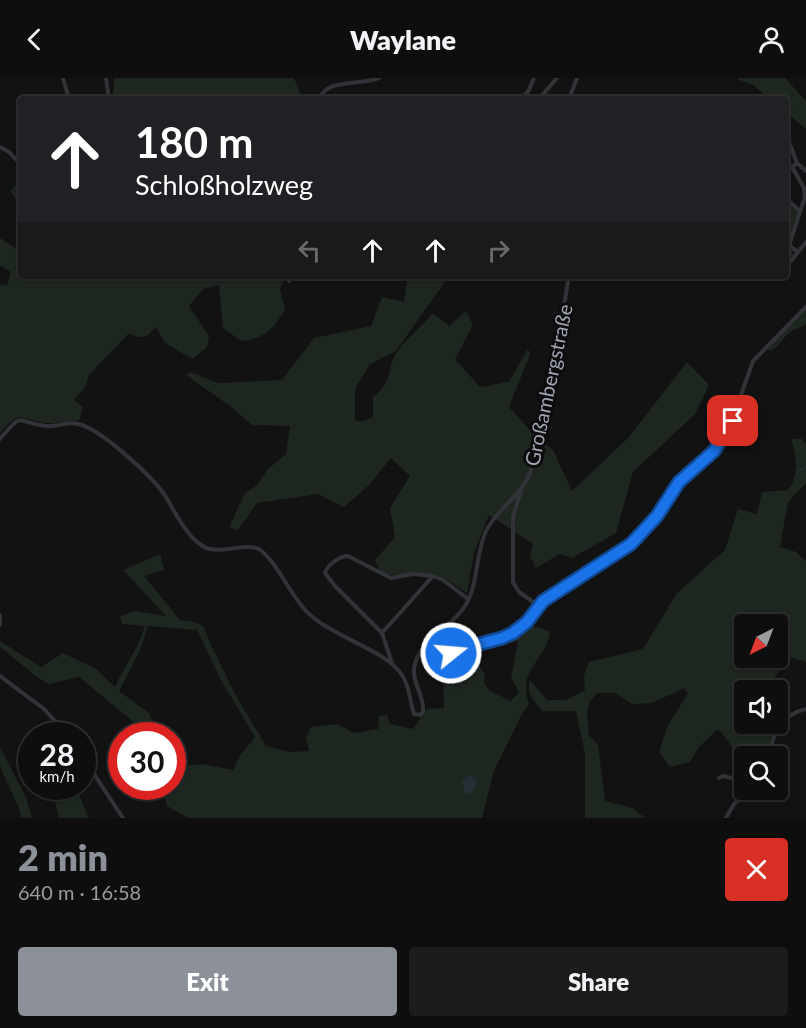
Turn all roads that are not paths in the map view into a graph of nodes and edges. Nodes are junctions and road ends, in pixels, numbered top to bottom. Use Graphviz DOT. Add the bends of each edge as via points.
graph roads {
  1 [pos="63,78"];
  2 [pos="106,78"];
  3 [pos="379,78"];
  4 [pos="534,78"];
  5 [pos="557,78"];
  6 [pos="577,78"];
  7 [pos="68,96"];
  8 [pos="109,96"];
  9 [pos="321,96"];
  10 [pos="524,96"];
  11 [pos="542,96"];
  12 [pos="570,96"];
  13 [pos="789,142"];
  14 [pos="0,147"];
  15 [pos="18,162"];
  16 [pos="797,163"];
  17 [pos="806,171"];
  18 [pos="789,201"];
  19 [pos="800,212"];
  20 [pos="806,242"];
  21 [pos="798,252"];
  22 [pos="789,263"];
  23 [pos="569,279"];
  24 [pos="806,307"];
  25 [pos="0,439"];
  26 [pos="523,488"];
  27 [pos="433,576"];
  28 [pos="468,599"];
  29 [pos="539,606"];
  30 [pos="0,615"];
  31 [pos="451,621"];
  32 [pos="0,625"];
  33 [pos="382,633"];
  34 [pos="392,664"];
  35 [pos="0,676"];
  36 [pos="806,709"];
  37 [pos="57,722"];
  38 [pos="771,746"];
  39 [pos="96,777"];
  40 [pos="719,778"];
  41 [pos="734,778"];
  42 [pos="738,800"];
  43 [pos="123,818"];
  44 [pos="726,818"];
  1 -- 7 [label="street"];
  2 -- 8 [label="street"];
  3 -- 9 [label="street" via="335,82"];
  4 -- 10 [label="street"];
  5 -- 11 [label="street"];
  6 -- 12 [label="street"];
  13 -- 16 [label="street"];
  14 -- 15 [label="street"];
  16 -- 17 [label="street"];
  16 -- 19 [label="street" via="792,167 805,192"];
  18 -- 19 [label="street"];
  19 -- 21 [label="street" via="790,242"];
  20 -- 21 [label="street"];
  21 -- 22 [label="street"];
  23 -- 26 [label="street, Großambergstraße" via="538,439"];
  24 -- 29 [label="street" via="753,361 729,429 708,457 672,490 646,529"];
  25 -- 34 [label="street, Großambergstraße" via="18,420 45,426 80,424 94,430 157,485 201,545 219,550 248,546 259,549 315,620"];
  26 -- 28 [label="street, Großambergstraße" via="487,531"];
  26 -- 29 [label="street" via="513,516 513,582 519,592"];
  27 -- 28 [label="street"];
  27 -- 33 [label="street"];
  27 -- 33 [label="street" via="391,578 348,556 326,568 325,573 335,586"];
  28 -- 31 [label="street, Großambergstraße"];
  29 -- 31 [label="street" via="513,633 449,654"];
  30 -- 32 [label="street"];
  31 -- 34 [label="street, Großambergstraße" via="431,637 417,657 413,675 424,705 420,715 414,714 408,686"];
  33 -- 34 [label="street"];
  35 -- 37 [label="street"];
  36 -- 38 [label="street" via="780,723"];
  39 -- 43 [label="street"];
  40 -- 41 [label="street"];
  42 -- 44 [label="street"];
}
